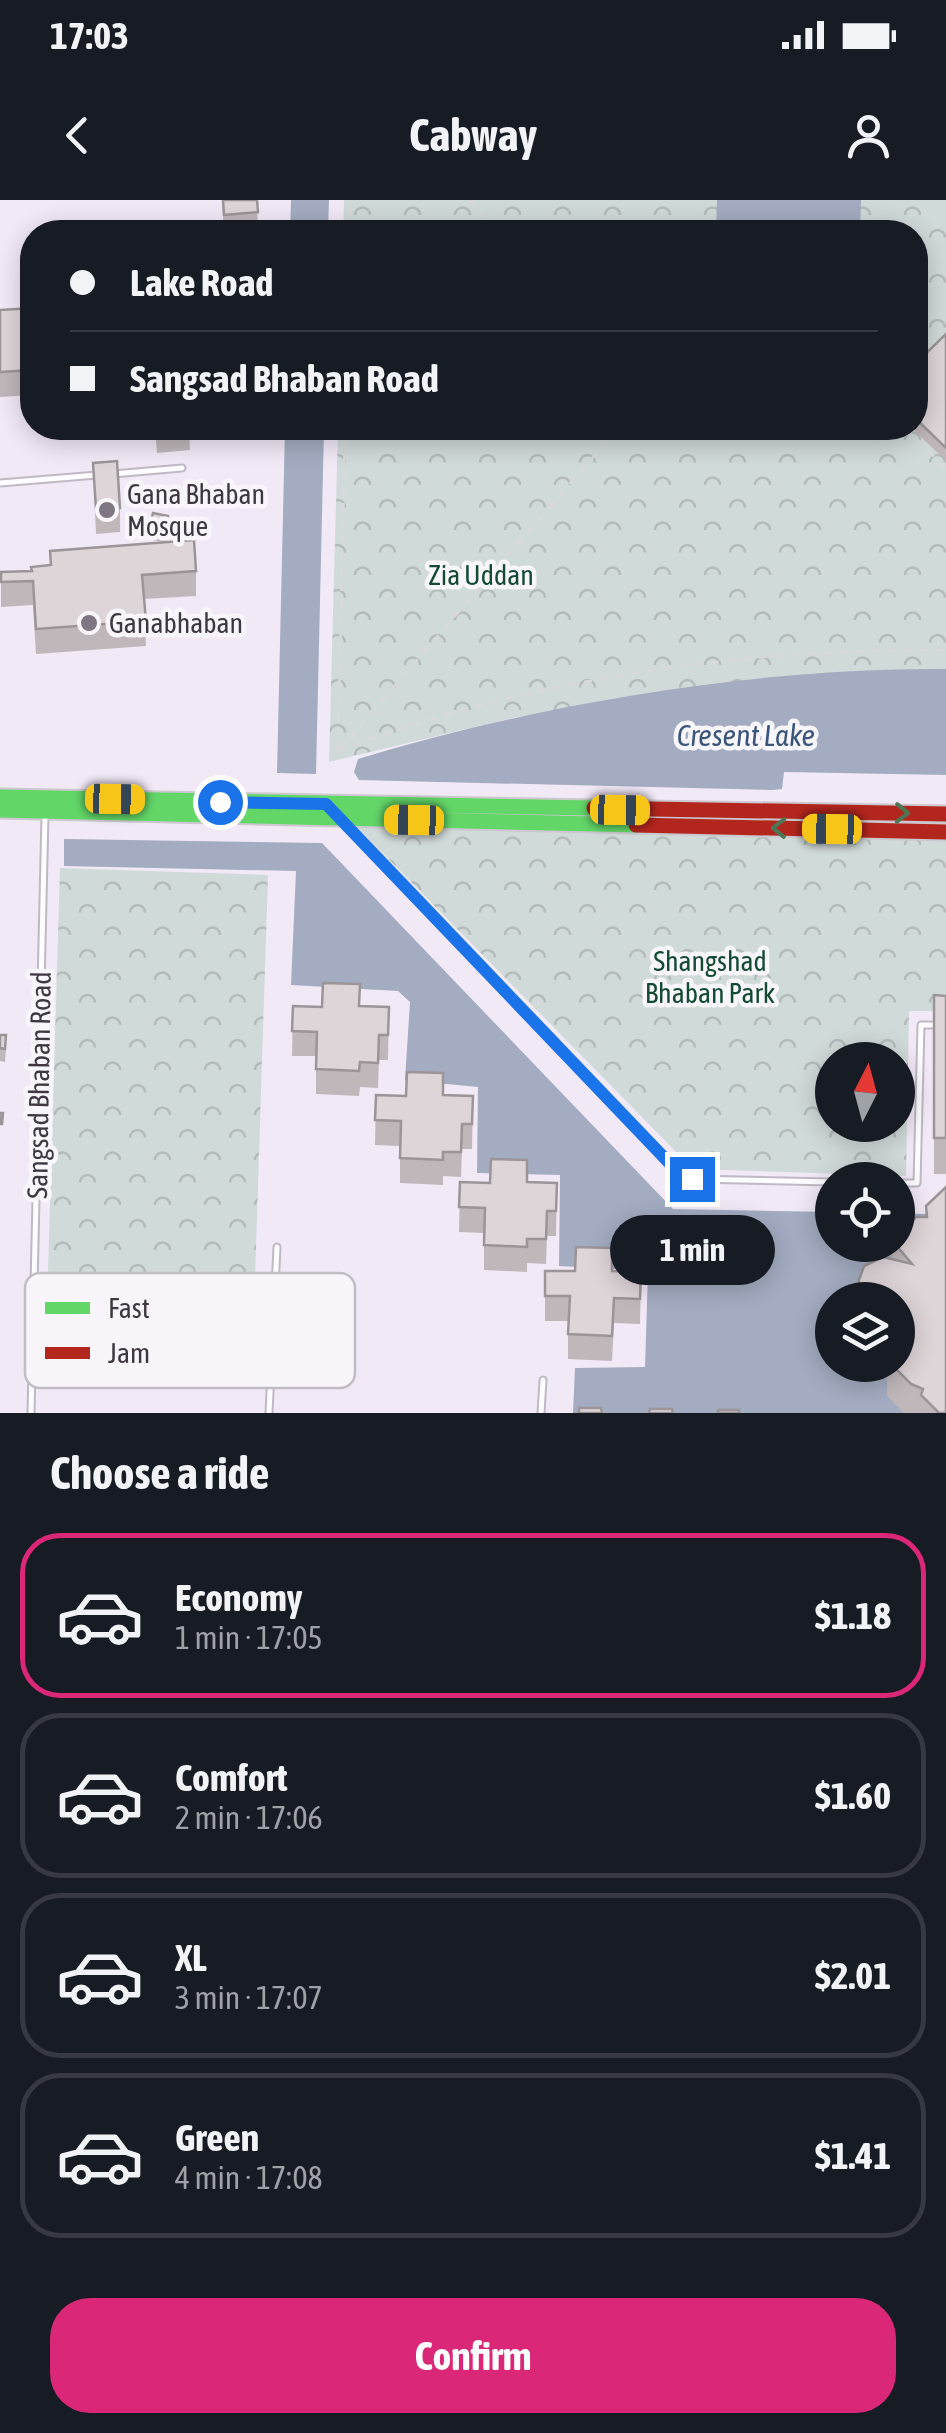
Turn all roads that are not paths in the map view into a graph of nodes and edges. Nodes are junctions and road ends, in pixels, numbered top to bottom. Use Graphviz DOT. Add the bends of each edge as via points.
graph roads {
  1 [pos="182,468"];
  2 [pos="0,483"];
  3 [pos="0,797"];
  4 [pos="45,804"];
  5 [pos="326,804"];
  6 [pos="0,810"];
  7 [pos="946,814"];
  8 [pos="338,818"];
  9 [pos="946,832"];
  10 [pos="946,1025"];
  11 [pos="815,1182"];
  12 [pos="915,1183"];
  13 [pos="277,1247"];
  14 [pos="34,1273"];
  15 [pos="276,1273"];
  16 [pos="543,1380"];
  17 [pos="32,1388"];
  18 [pos="271,1388"];
  19 [pos="31,1413"];
  20 [pos="269,1413"];
  21 [pos="541,1413"];
  1 -- 2 [label="lane"];
  3 -- 4 [label="main road"];
  4 -- 5 [label="main road"];
  4 -- 6 [label="main road"];
  4 -- 8 [label="main road"];
  4 -- 14 [label="lane, Sangsad Bhaban Road"];
  5 -- 7 [label="main road, one-way"];
  5 -- 8 [label="lane"];
  9 -- 8 [label="main road, one-way"];
  8 -- 11 [label="lane" via="675,1169 692,1179"];
  10 -- 12 [label="lane" via="921,1024"];
  13 -- 15 [label="lane"];
  16 -- 21 [label="lane"];
  17 -- 19 [label="lane, Sangsad Bhaban Road"];
  18 -- 20 [label="lane"];
}
